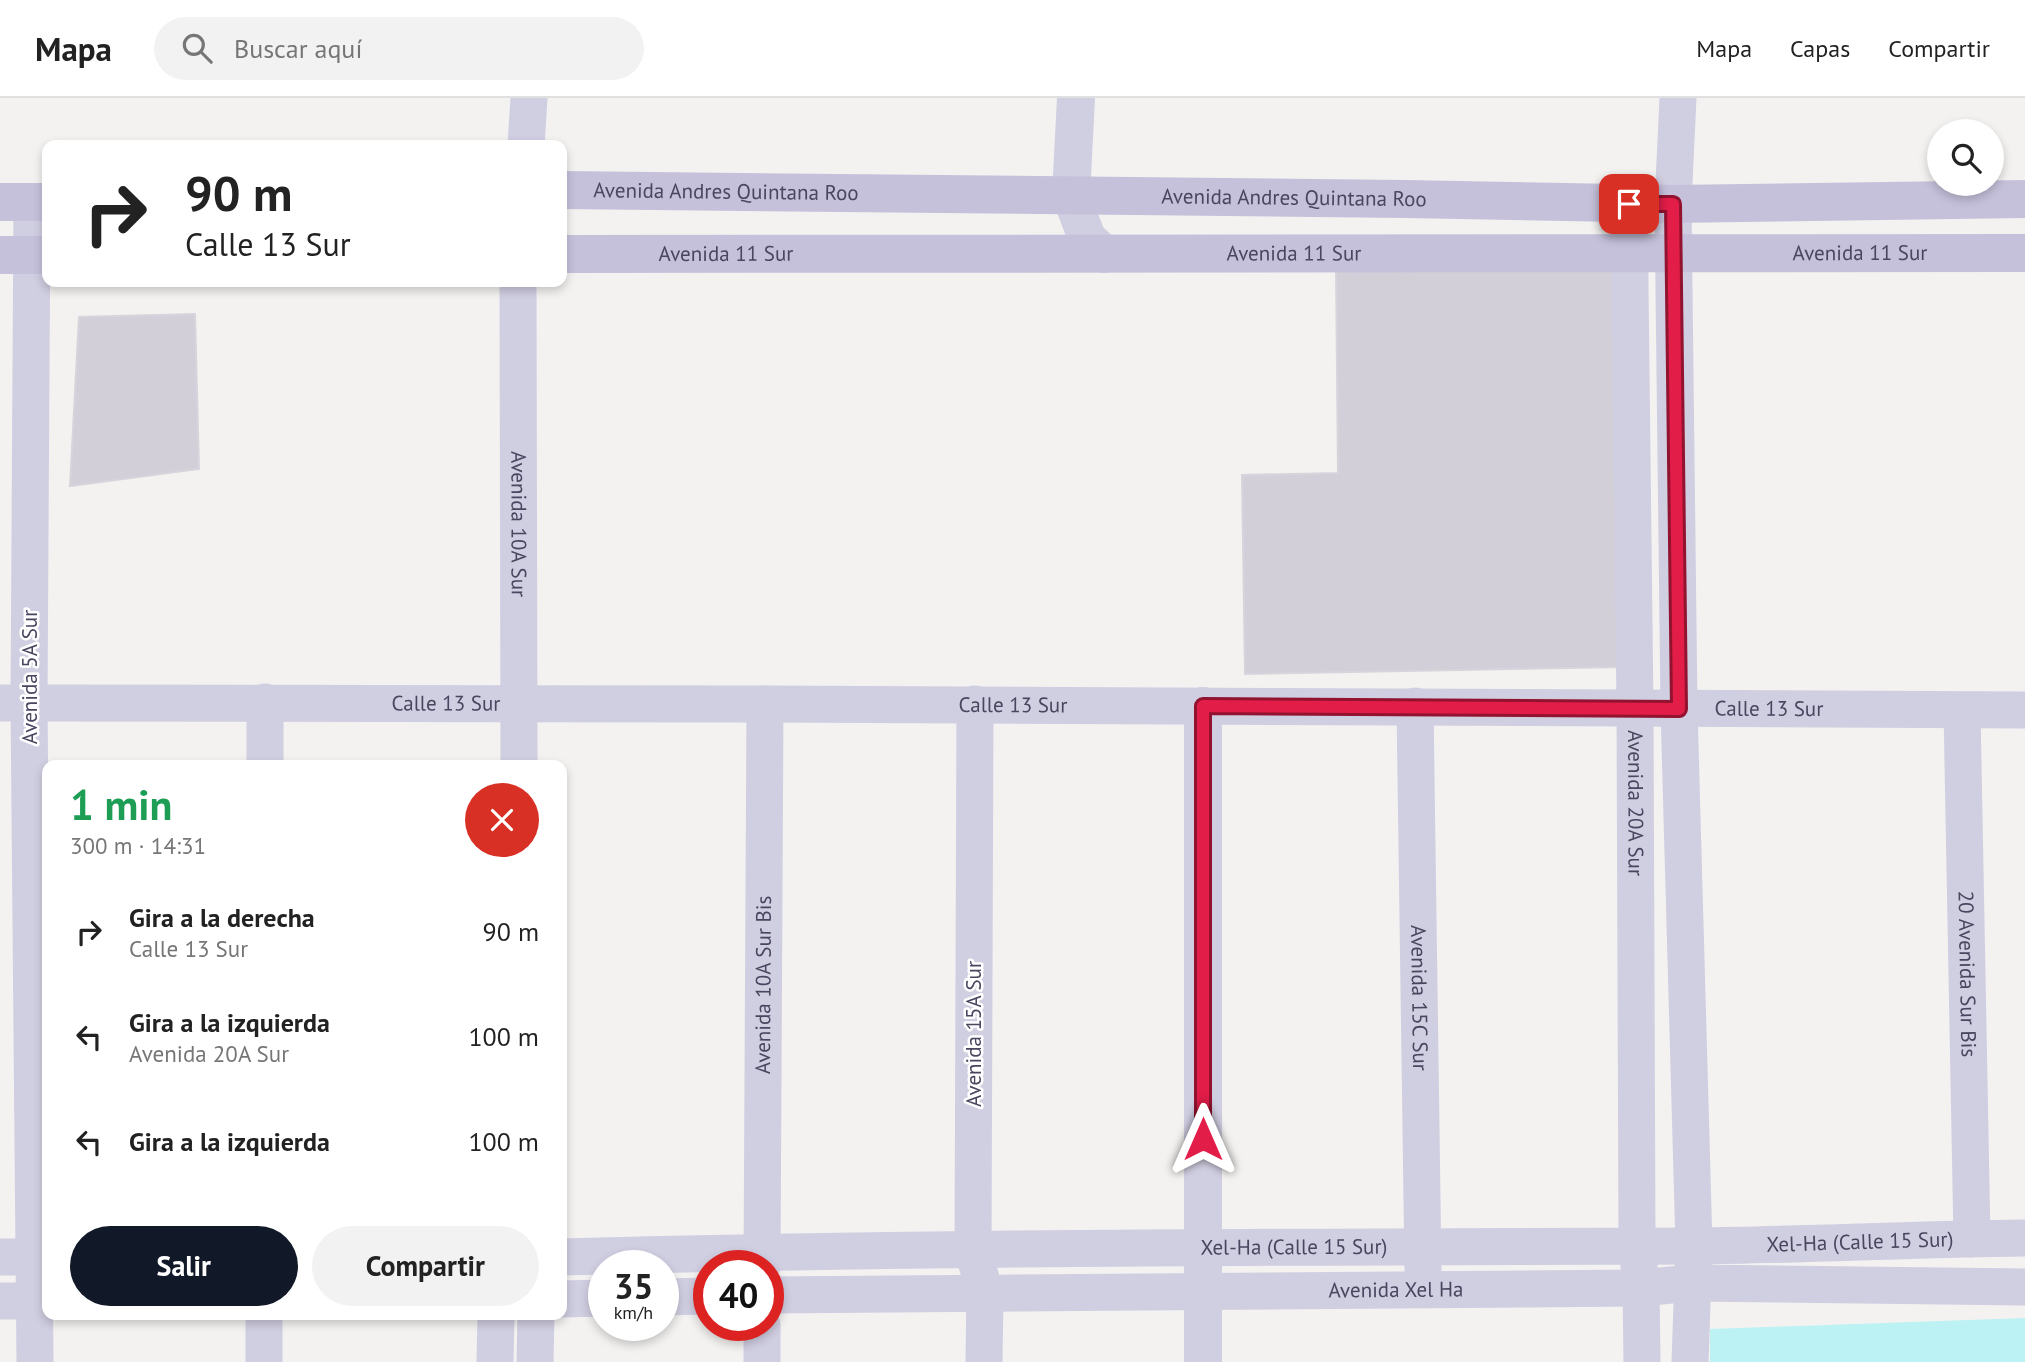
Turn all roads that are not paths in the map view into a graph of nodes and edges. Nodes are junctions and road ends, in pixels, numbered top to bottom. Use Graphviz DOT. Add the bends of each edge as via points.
graph roads {
  1 [pos="529,98"];
  2 [pos="1076,98"];
  3 [pos="1678,98"];
  4 [pos="526,140"];
  5 [pos="567,190"];
  6 [pos="1071,196"];
  7 [pos="2025,199"];
  8 [pos="26,202"];
  9 [pos="1629,204"];
  10 [pos="1673,204"];
  11 [pos="2025,253"];
  12 [pos="567,254"];
  13 [pos="1104,254"];
  14 [pos="1630,254"];
  15 [pos="1674,254"];
  16 [pos="26,255"];
  17 [pos="518,287"];
  18 [pos="265,702"];
  19 [pos="15,703"];
  20 [pos="519,704"];
  21 [pos="765,704"];
  22 [pos="975,704"];
  23 [pos="1203,706"];
  24 [pos="1415,706"];
  25 [pos="1635,708"];
  26 [pos="1679,709"];
  27 [pos="1962,709"];
  28 [pos="2025,710"];
  29 [pos="265,760"];
  30 [pos="519,760"];
  31 [pos="1972,1238"];
  32 [pos="2025,1238"];
  33 [pos="1637,1244"];
  34 [pos="1422,1246"];
  35 [pos="1694,1246"];
  36 [pos="1203,1247"];
  37 [pos="763,1250"];
  38 [pos="973,1250"];
  39 [pos="567,1256"];
  40 [pos="27,1257"];
  41 [pos="693,1257"];
  42 [pos="784,1257"];
  43 [pos="1691,1283"];
  44 [pos="2025,1287"];
  45 [pos="1642,1288"];
  46 [pos="1203,1290"];
  47 [pos="1423,1290"];
  48 [pos="985,1293"];
  49 [pos="784,1295"];
  50 [pos="588,1298"];
  51 [pos="567,1299"];
  52 [pos="27,1301"];
  53 [pos="264,1320"];
  54 [pos="496,1320"];
  55 [pos="536,1320"];
  56 [pos="762,1341"];
  57 [pos="35,1362"];
  58 [pos="264,1362"];
  59 [pos="495,1362"];
  60 [pos="535,1362"];
  61 [pos="762,1362"];
  62 [pos="984,1362"];
  63 [pos="1203,1362"];
  64 [pos="1642,1362"];
  65 [pos="1690,1362"];
  1 -- 4 [label="street"];
  2 -- 6 [label="street"];
  3 -- 10 [label="street, Avenida 20A Sur"];
  5 -- 6 [label="main road, Avenida Andres Quintana Roo"];
  6 -- 9 [label="main road, Avenida Andres Quintana Roo"];
  6 -- 13 [label="street" via="1087,238"];
  7 -- 10 [label="main road, Avenida Andres Quintana Roo"];
  8 -- 16 [label="street, Avenida 5A Sur"];
  9 -- 10 [label="main road, Avenida Andres Quintana Roo"];
  9 -- 14 [label="street, Avenida 20A Sur"];
  10 -- 15 [label="street, Avenida 20A Sur"];
  11 -- 15 [label="main road, Avenida 11 Sur"];
  12 -- 13 [label="main road, Avenida 11 Sur"];
  13 -- 14 [label="main road, Avenida 11 Sur"];
  14 -- 15 [label="main road, Avenida 11 Sur"];
  14 -- 25 [label="street, Avenida 20A Sur"];
  15 -- 26 [label="street, Avenida 20A Sur"];
  16 -- 19 [label="street, Avenida 5A Sur"];
  17 -- 20 [label="street, Avenida 10A Sur"];
  18 -- 19 [label="street, Calle 13 Sur"];
  18 -- 20 [label="street, Calle 13 Sur"];
  18 -- 29 [label="street"];
  19 -- 40 [label="street, Avenida 5A Sur"];
  20 -- 21 [label="street, Calle 13 Sur"];
  20 -- 30 [label="street, Avenida 10A Sur"];
  21 -- 22 [label="street, Calle 13 Sur"];
  21 -- 37 [label="street, Avenida 10A Sur Bis"];
  22 -- 23 [label="street, Calle 13 Sur"];
  22 -- 38 [label="street, Avenida 15A Sur"];
  23 -- 24 [label="street, Calle 13 Sur"];
  23 -- 36 [label="street"];
  24 -- 25 [label="street, Calle 13 Sur"];
  24 -- 34 [label="street, Avenida 15C Sur"];
  25 -- 26 [label="street, Calle 13 Sur"];
  25 -- 33 [label="street, Avenida 20A Sur"];
  26 -- 27 [label="street, Calle 13 Sur"];
  26 -- 35 [label="street, Avenida 20A Sur"];
  27 -- 28 [label="street, Calle 13 Sur"];
  27 -- 31 [label="street, 20 Avenida Sur Bis"];
  31 -- 32 [label="street, Xel-Ha (Calle 15 Sur)"];
  31 -- 35 [label="street, Xel-Ha (Calle 15 Sur)"];
  33 -- 34 [label="street, Xel-Ha (Calle 15 Sur)"];
  33 -- 35 [label="street, Xel-Ha (Calle 15 Sur)"];
  33 -- 45 [label="street, Avenida 20A Sur"];
  34 -- 36 [label="street, Xel-Ha (Calle 15 Sur)"];
  34 -- 47 [label="street, Avenida 15C Sur"];
  35 -- 43 [label="street, Avenida 20A Sur"];
  36 -- 38 [label="street, Xel-Ha (Calle 15 Sur)"];
  36 -- 46 [label="street"];
  38 -- 42 [label="street, Xel-Ha (Calle 15 Sur)"];
  38 -- 48 [label="street, Avenida 15A Sur"];
  39 -- 41 [label="street, Xel-Ha (Calle 15 Sur)"];
  40 -- 52 [label="street, Avenida 5A Sur"];
  43 -- 44 [label="street, Avenida Xel Ha"];
  43 -- 45 [label="street, Avenida Xel Ha"];
  43 -- 65 [label="street, Avenida 20A Sur"];
  45 -- 47 [label="street, Avenida Xel Ha"];
  45 -- 64 [label="street, Avenida 20A Sur"];
  46 -- 47 [label="street, Avenida Xel Ha"];
  46 -- 48 [label="street, Avenida Xel Ha"];
  46 -- 63 [label="street"];
  48 -- 49 [label="street, Avenida Xel Ha"];
  48 -- 62 [label="street, Avenida 15A Sur"];
  50 -- 51 [label="street"];
  52 -- 57 [label="street, Avenida 5A Sur"];
  53 -- 58 [label="street"];
  54 -- 59 [label="street"];
  55 -- 60 [label="street"];
  56 -- 61 [label="street"];
}
